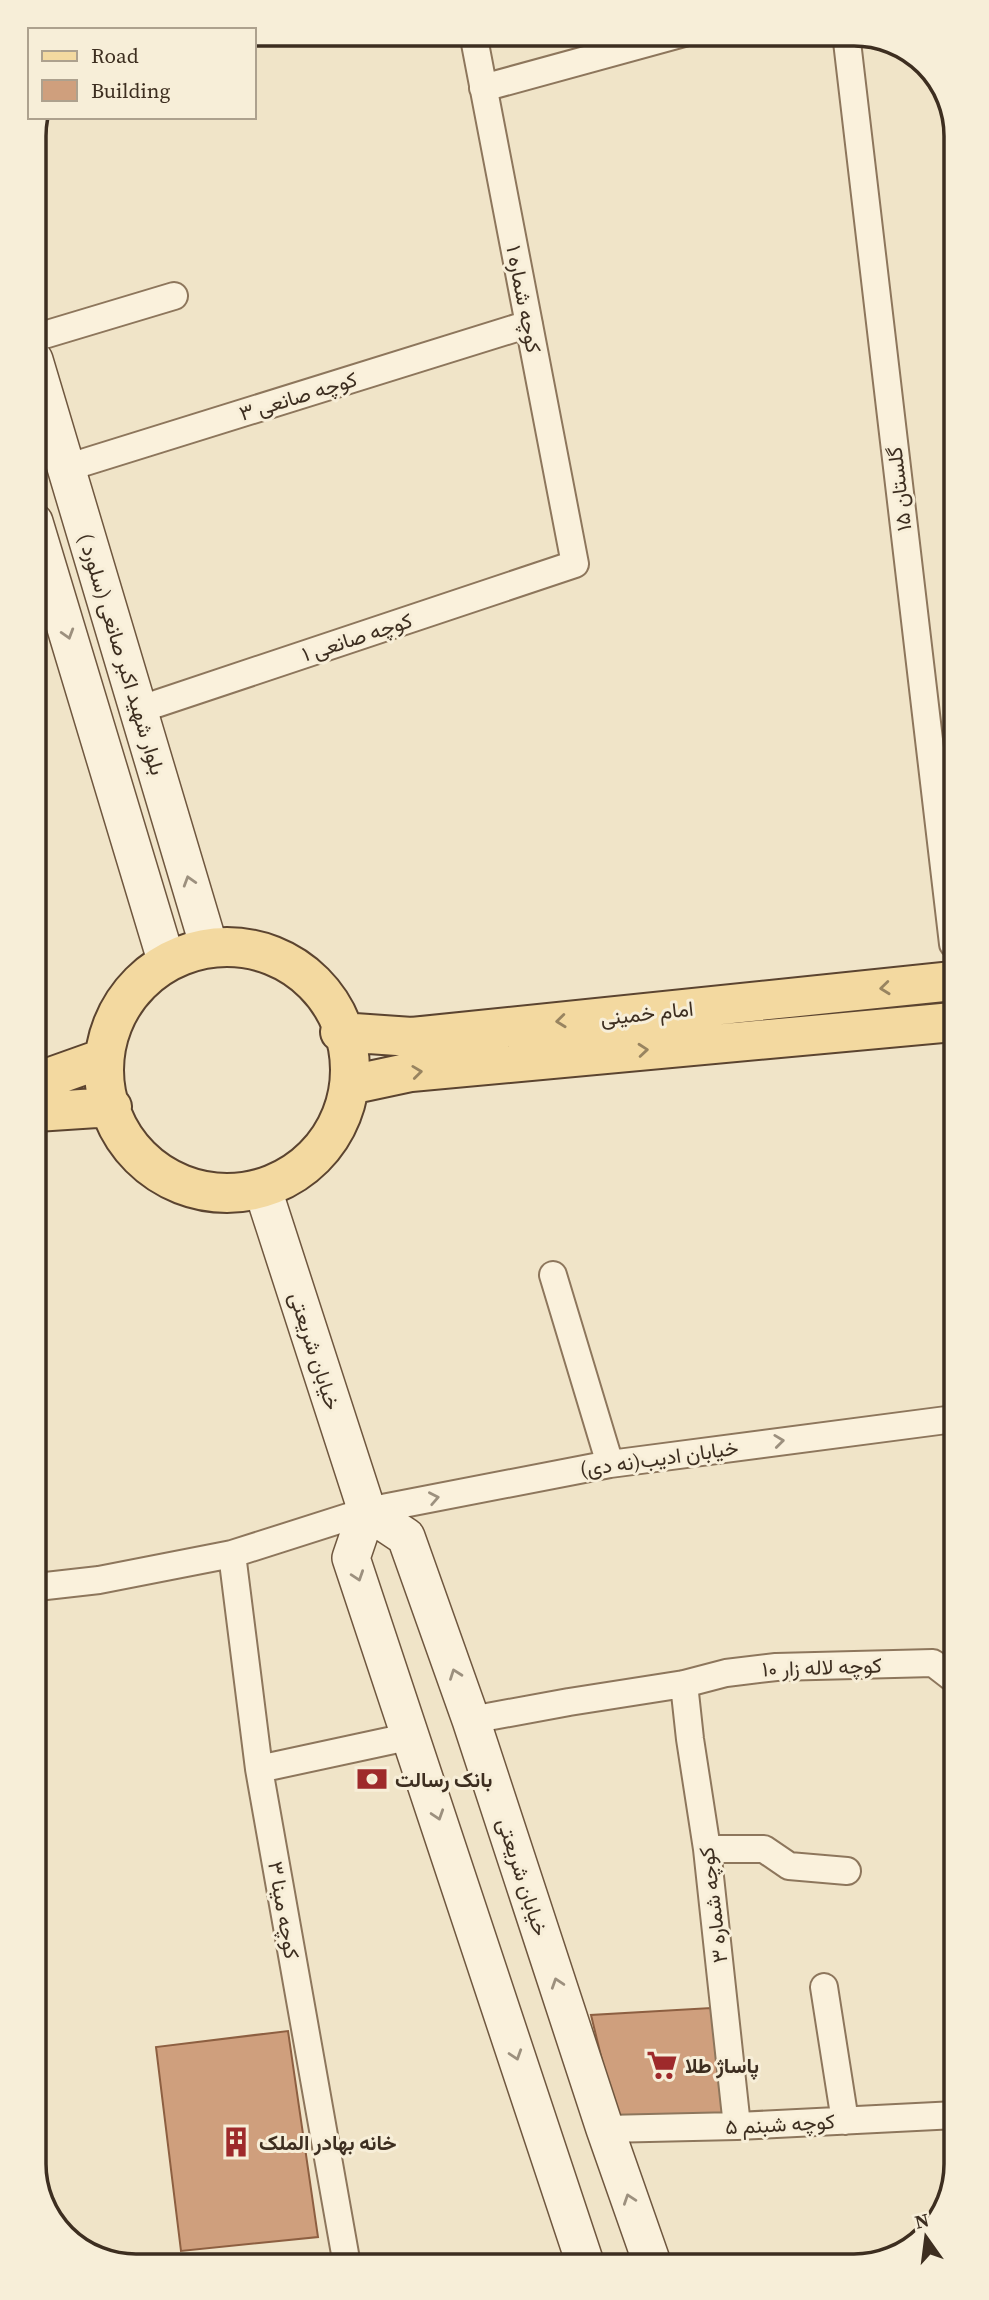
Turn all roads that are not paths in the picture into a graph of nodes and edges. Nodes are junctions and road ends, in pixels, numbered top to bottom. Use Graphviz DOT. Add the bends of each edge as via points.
graph roads {
  1 [pos="475,46"];
  2 [pos="636,46"];
  3 [pos="848,46"];
  4 [pos="483,88"];
  5 [pos="174,296"];
  6 [pos="529,324"];
  7 [pos="46,334"];
  8 [pos="46,400"];
  9 [pos="66,468"];
  10 [pos="46,562"];
  11 [pos="575,564"];
  12 [pos="138,710"];
  13 [pos="944,867"];
  14 [pos="209,947"];
  15 [pos="166,960"];
  16 [pos="944,982"];
  17 [pos="944,1023"];
  18 [pos="340,1032"];
  19 [pos="104,1059"];
  20 [pos="46,1079"];
  21 [pos="350,1085"];
  22 [pos="112,1107"];
  23 [pos="46,1111"];
  24 [pos="263,1190"];
  25 [pos="553,1275"];
  26 [pos="944,1420"];
  27 [pos="610,1464"];
  28 [pos="367,1511"];
  29 [pos="232,1554"];
  30 [pos="46,1586"];
  31 [pos="944,1672"];
  32 [pos="684,1684"];
  33 [pos="471,1720"];
  34 [pos="412,1736"];
  35 [pos="259,1769"];
  36 [pos="707,1849"];
  37 [pos="847,1871"];
  38 [pos="824,1987"];
  39 [pos="944,2116"];
  40 [pos="845,2121"];
  41 [pos="737,2126"];
  42 [pos="605,2129"];
  43 [pos="345,2254"];
  44 [pos="581,2254"];
  45 [pos="649,2254"];
  1 -- 4 [label="street, کوچه شماره ۱"];
  2 -- 4 [label="street"];
  3 -- 13 [label="street, گلستان ۱۵"];
  4 -- 6 [label="street, کوچه شماره ۱"];
  5 -- 7 [label="street"];
  6 -- 9 [label="street, کوچه صانعی ۳"];
  6 -- 11 [label="street, کوچه شماره ۱"];
  8 -- 9 [label="main road, بلوار شهید اکبر صانعی (سلورد )"];
  9 -- 12 [label="main road, بلوار شهید اکبر صانعی (سلورد )"];
  10 -- 15 [label="main road, one-way"];
  11 -- 12 [label="street, کوچه صانعی ۱"];
  14 -- 12 [label="main road, بلوار شهید اکبر صانعی (سلورد ), one-way"];
  14 -- 15 [label="main road"];
  14 -- 18 [label="main road" via="246,948 289,967 310,983"];
  15 -- 19 [label="main road" via="135,982 114,1018"];
  16 -- 18 [label="main road, امام خمینی, one-way" via="412,1037"];
  21 -- 17 [label="main road, امام خمینی, one-way" via="411,1072"];
  18 -- 21 [label="main road"];
  19 -- 20 [label="main road"];
  19 -- 22 [label="main road"];
  21 -- 24 [label="main road" via="344,1117 320,1153 279,1186"];
  22 -- 23 [label="main road"];
  22 -- 24 [label="main road" via="138,1150 172,1180 223,1192"];
  24 -- 28 [label="main road, خیابان شریعتی"];
  25 -- 27 [label="street"];
  27 -- 26 [label="street, خیابان ادیب(نه دی), one-way"];
  28 -- 27 [label="street, خیابان ادیب(نه دی), one-way"];
  28 -- 29 [label="street, خیابان ادیب(نه دی)"];
  33 -- 28 [label="main road, خیابان شریعتی, one-way" via="406,1537"];
  28 -- 34 [label="main road, one-way" via="351,1558"];
  29 -- 30 [label="street, خیابان ادیب(نه دی)"];
  29 -- 35 [label="street, کوچه مینا ۳"];
  31 -- 32 [label="street, کوچه لاله زار ۱۰" via="933,1663 776,1667"];
  32 -- 33 [label="street, کوچه لاله زار ۱۰"];
  32 -- 36 [label="street, کوچه شماره ۳"];
  42 -- 33 [label="main road, خیابان شریعتی, one-way"];
  34 -- 35 [label="street"];
  34 -- 44 [label="main road, one-way"];
  35 -- 43 [label="street, کوچه مینا ۳"];
  36 -- 37 [label="street" via="764,1849 789,1866"];
  36 -- 41 [label="street, کوچه شماره ۳"];
  38 -- 40 [label="street"];
  39 -- 40 [label="street, کوچه شبنم ۵"];
  40 -- 41 [label="street, کوچه شبنم ۵"];
  41 -- 42 [label="street, کوچه شبنم ۵"];
  45 -- 42 [label="main road, خیابان شریعتی, one-way"];
}
